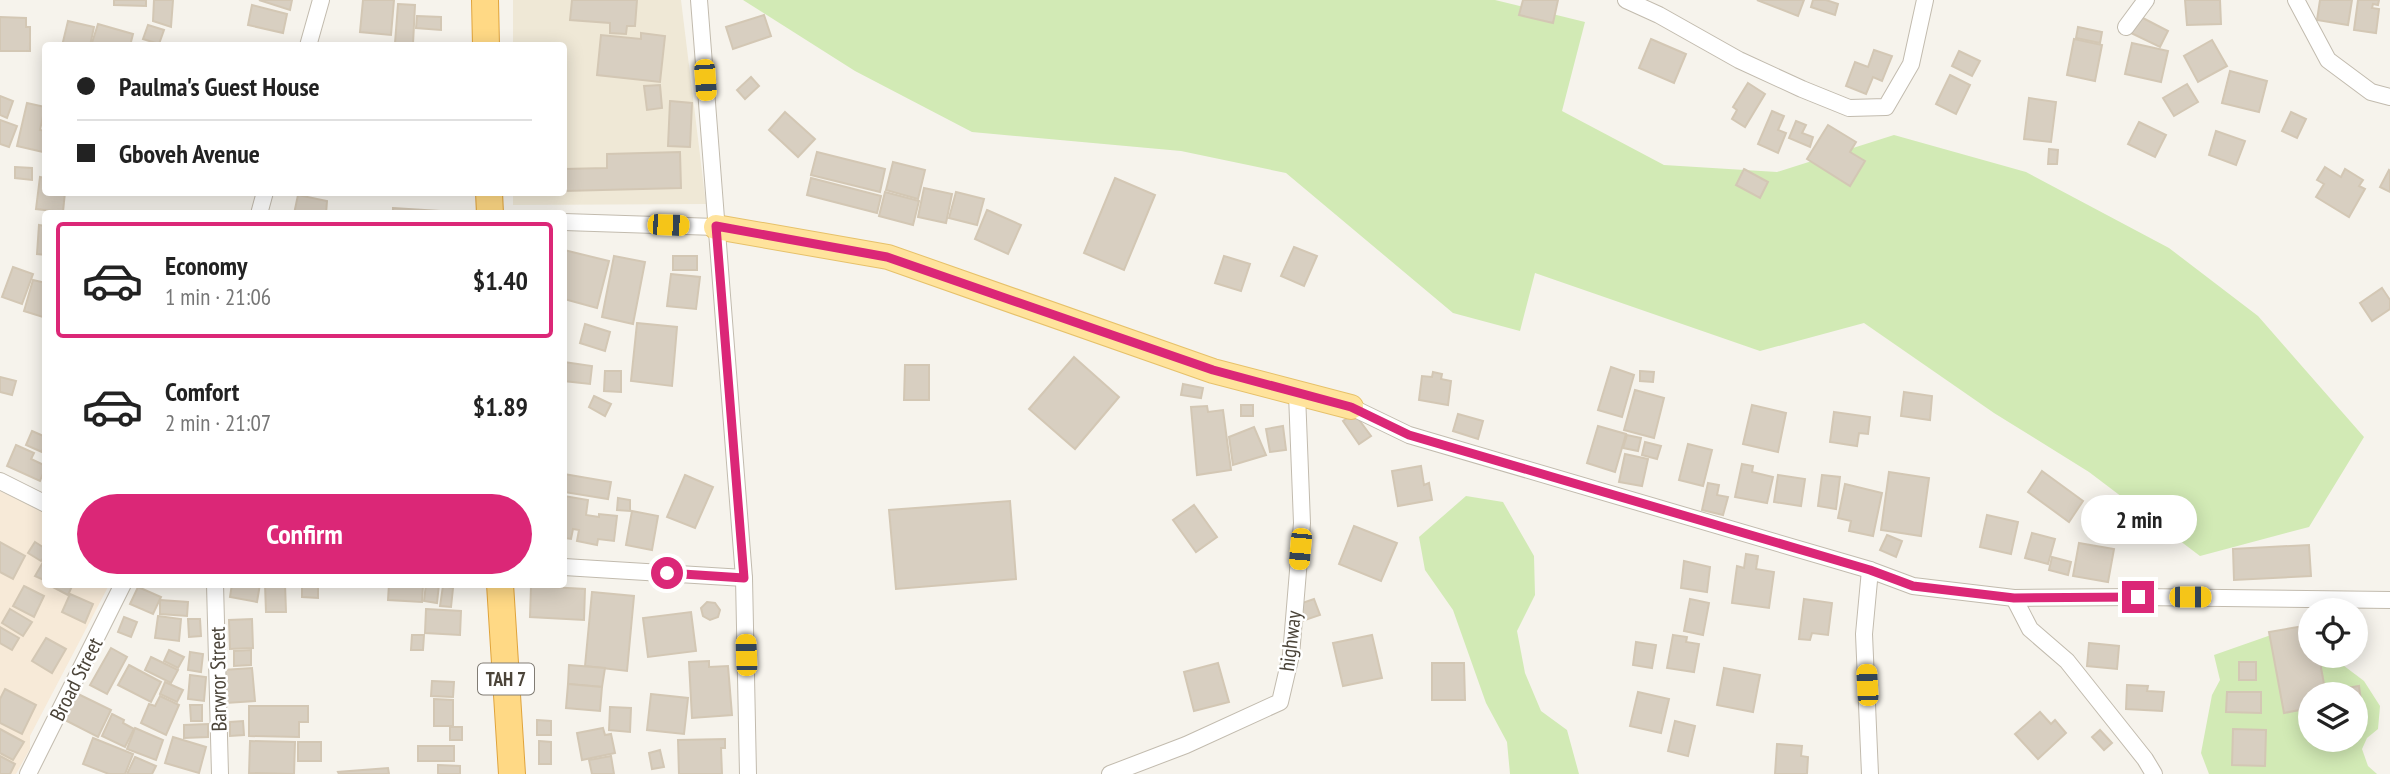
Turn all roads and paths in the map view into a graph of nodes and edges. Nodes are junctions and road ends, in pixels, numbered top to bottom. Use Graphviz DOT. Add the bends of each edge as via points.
graph roads {
  1 [pos="321,0"];
  2 [pos="485,0"];
  3 [pos="699,0"];
  4 [pos="1626,0"];
  5 [pos="1925,0"];
  6 [pos="2146,0"];
  7 [pos="2302,4"];
  8 [pos="2126,27"];
  9 [pos="309,42"];
  10 [pos="486,42"];
  11 [pos="2390,97"];
  12 [pos="567,222"];
  13 [pos="716,226"];
  14 [pos="1297,394"];
  15 [pos="1351,407"];
  16 [pos="0,481"];
  17 [pos="42,501"];
  18 [pos="567,567"];
  19 [pos="1870,570"];
  20 [pos="744,578"];
  21 [pos="121,588"];
  22 [pos="215,588"];
  23 [pos="500,588"];
  24 [pos="2014,598"];
  25 [pos="2390,600"];
  26 [pos="28,774"];
  27 [pos="220,774"];
  28 [pos="512,774"];
  29 [pos="748,774"];
  30 [pos="1110,774"];
  31 [pos="1870,774"];
  32 [pos="2154,774"];
  1 -- 9 [label="street"];
  2 -- 10 [label="highway"];
  3 -- 13 [label="street"];
  4 -- 5 [label="street" via="1739,60 1849,108 1886,107 1911,64"];
  6 -- 8 [label="street"];
  7 -- 11 [label="street" via="2328,60 2371,92"];
  12 -- 13 [label="street"];
  13 -- 14 [label="main road" via="887,257 1213,370"];
  13 -- 20 [label="street"];
  14 -- 15 [label="main road"];
  14 -- 30 [label="street, highway" via="1302,523 1291,655 1280,702"];
  15 -- 19 [label="street" via="1409,435"];
  16 -- 17 [label="street"];
  18 -- 20 [label="street"];
  19 -- 24 [label="street" via="1913,586"];
  19 -- 31 [label="street" via="1864,635"];
  20 -- 29 [label="street"];
  21 -- 26 [label="street, Broad Street"];
  22 -- 27 [label="street, Barwror Street"];
  23 -- 28 [label="highway, TAH 7"];
  24 -- 25 [label="street"];
  24 -- 32 [label="street" via="2030,629 2067,660"];
}
